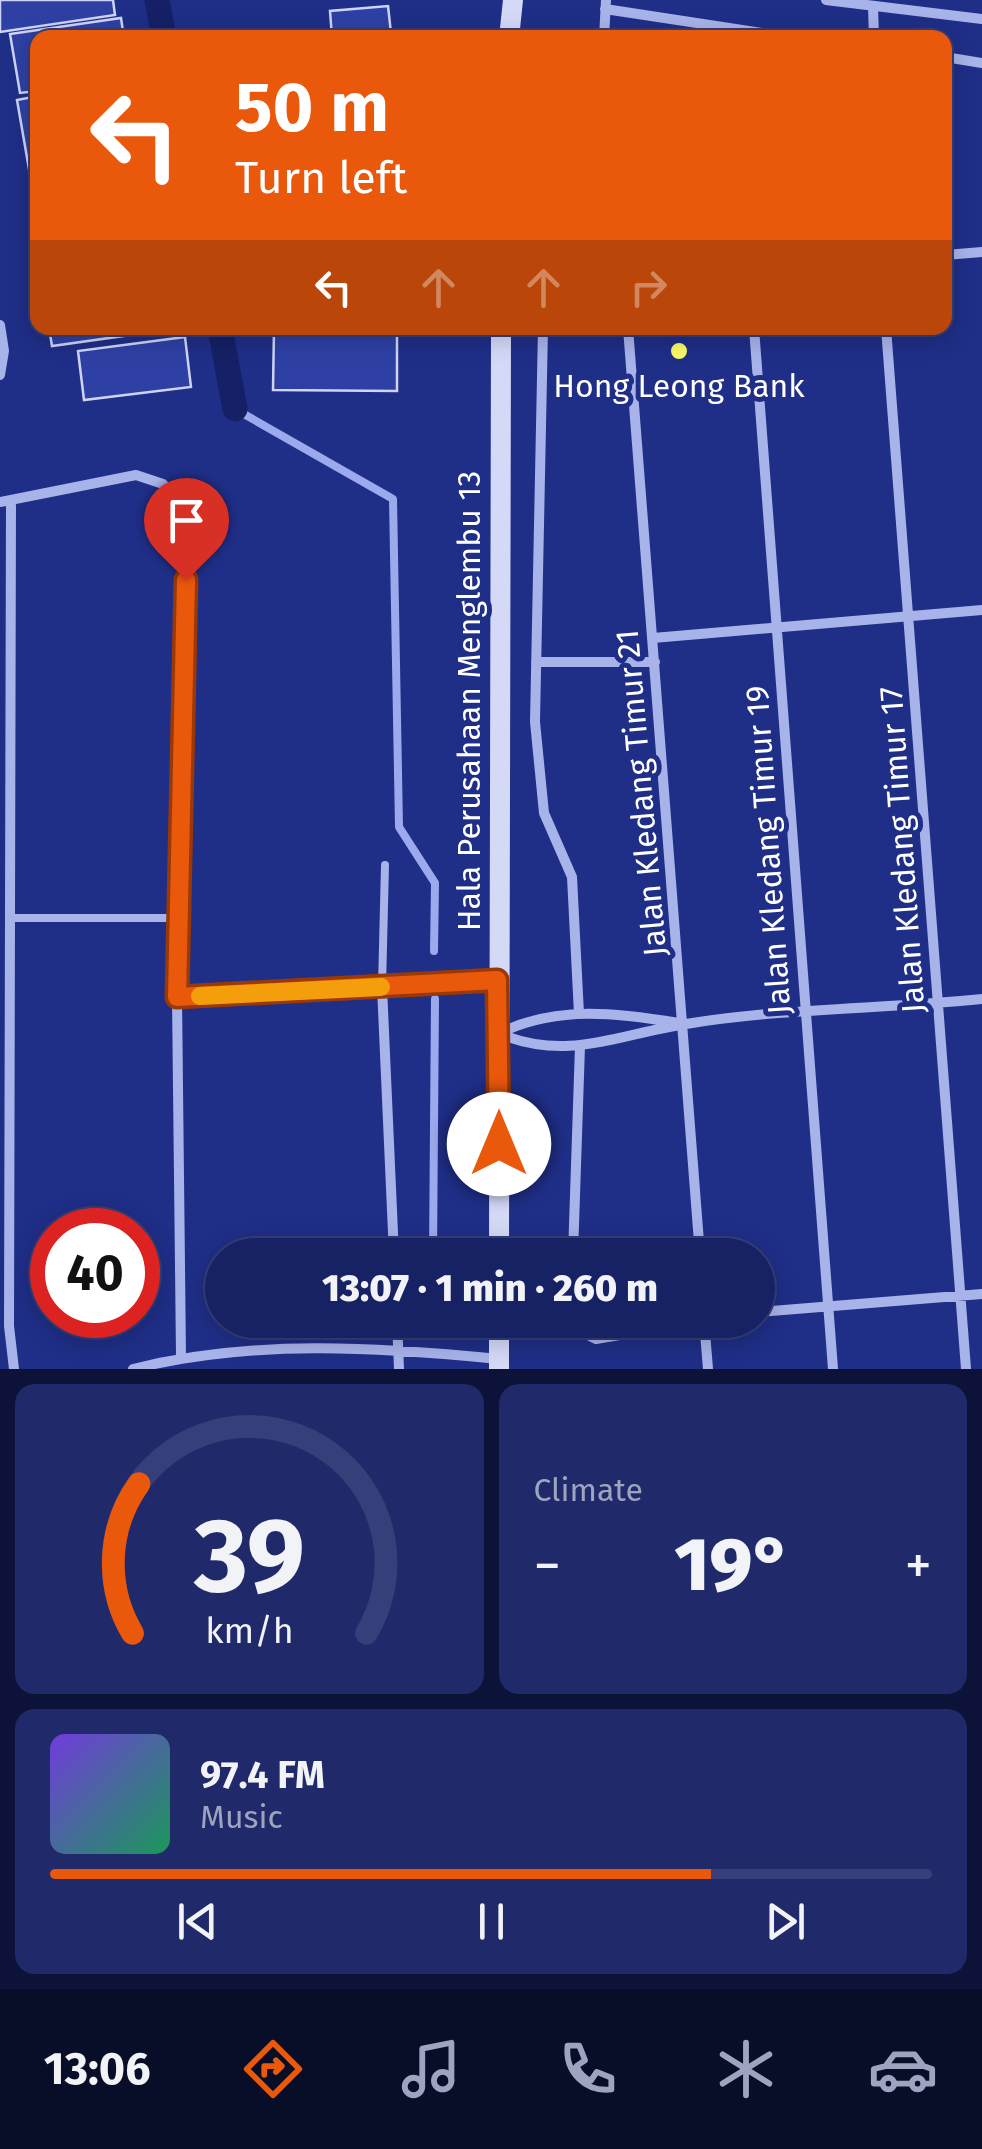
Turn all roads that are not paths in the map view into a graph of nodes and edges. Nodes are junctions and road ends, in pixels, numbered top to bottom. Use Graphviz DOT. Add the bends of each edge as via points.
graph roads {
  1 [pos="513,0"];
  2 [pos="826,0"];
  3 [pos="606,5"];
  4 [pos="873,6"];
  5 [pos="982,19"];
  6 [pos="510,30"];
  7 [pos="604,30"];
  8 [pos="721,30"];
  9 [pos="874,30"];
  10 [pos="952,59"];
  11 [pos="982,63"];
  12 [pos="982,252"];
  13 [pos="952,254"];
  14 [pos="0,325"];
  15 [pos="501,335"];
  16 [pos="543,335"];
  17 [pos="629,335"];
  18 [pos="755,335"];
  19 [pos="887,335"];
  20 [pos="0,376"];
  21 [pos="6,502"];
  22 [pos="982,610"];
  23 [pos="912,617"];
  24 [pos="776,629"];
  25 [pos="653,638"];
  26 [pos="536,662"];
  27 [pos="655,662"];
  28 [pos="385,865"];
  29 [pos="10,918"];
  30 [pos="180,918"];
  31 [pos="497,980"];
  32 [pos="382,987"];
  33 [pos="177,997"];
  34 [pos="982,999"];
  35 [pos="936,1004"];
  36 [pos="579,1014"];
  37 [pos="805,1014"];
  38 [pos="685,1024"];
  39 [pos="499,1034"];
  40 [pos="5,1044"];
  41 [pos="580,1046"];
  42 [pos="5,1220"];
  43 [pos="393,1238"];
  44 [pos="499,1238"];
  45 [pos="574,1238"];
  46 [pos="699,1238"];
  47 [pos="982,1294"];
  48 [pos="960,1296"];
  49 [pos="828,1306"];
  50 [pos="775,1311"];
  51 [pos="399,1338"];
  52 [pos="499,1338"];
  53 [pos="706,1338"];
  54 [pos="399,1349"];
  55 [pos="181,1357"];
  56 [pos="498,1364"];
  57 [pos="14,1369"];
  58 [pos="133,1369"];
  59 [pos="399,1369"];
  60 [pos="708,1369"];
  61 [pos="833,1369"];
  62 [pos="966,1369"];
  1 -- 6 [label="street"];
  2 -- 4 [label="street"];
  3 -- 7 [label="street"];
  3 -- 8 [label="street"];
  4 -- 5 [label="street"];
  4 -- 9 [label="street"];
  10 -- 11 [label="street"];
  12 -- 13 [label="street"];
  14 -- 20 [label="street"];
  15 -- 31 [label="street, Hala Perusahaan Menglembu 13"];
  16 -- 26 [label="street"];
  17 -- 25 [label="street, Jalan Kledang Timur 21"];
  18 -- 24 [label="street, Jalan Kledang Timur 19"];
  19 -- 23 [label="street, Jalan Kledang Timur 17"];
  21 -- 29 [label="street"];
  21 -- 30 [label="street" via="136,475 163,484 184,508"];
  22 -- 23 [label="street"];
  23 -- 24 [label="street"];
  23 -- 35 [label="street, Jalan Kledang Timur 17"];
  24 -- 25 [label="street"];
  24 -- 37 [label="street, Jalan Kledang Timur 19"];
  25 -- 27 [label="street, Jalan Kledang Timur 21"];
  26 -- 27 [label="street"];
  26 -- 36 [label="street" via="540,788 572,877"];
  27 -- 38 [label="street, Jalan Kledang Timur 21"];
  28 -- 32 [label="lane"];
  29 -- 30 [label="lane"];
  29 -- 40 [label="street"];
  30 -- 33 [label="street"];
  31 -- 32 [label="street"];
  31 -- 39 [label="street, Hala Perusahaan Menglembu 13"];
  32 -- 33 [label="street"];
  32 -- 43 [label="street"];
  33 -- 55 [label="street"];
  34 -- 35 [label="street"];
  35 -- 37 [label="street"];
  35 -- 48 [label="street, Jalan Kledang Timur 17"];
  36 -- 38 [label="street"];
  36 -- 39 [label="street" via="528,1020"];
  37 -- 38 [label="street"];
  37 -- 49 [label="street, Jalan Kledang Timur 19"];
  38 -- 41 [label="street"];
  38 -- 46 [label="street, Jalan Kledang Timur 21"];
  39 -- 41 [label="street" via="528,1045"];
  39 -- 44 [label="street, Hala Perusahaan Menglembu 13"];
  40 -- 42 [label="street"];
  41 -- 45 [label="street"];
  42 -- 57 [label="street"];
  47 -- 48 [label="street"];
  48 -- 49 [label="street"];
  48 -- 62 [label="street, Jalan Kledang Timur 17"];
  49 -- 50 [label="street"];
  49 -- 61 [label="street, Jalan Kledang Timur 19"];
  51 -- 54 [label="street"];
  52 -- 56 [label="street"];
  53 -- 60 [label="street"];
  54 -- 55 [label="street"];
  54 -- 56 [label="street"];
  54 -- 59 [label="street"];
  55 -- 58 [label="street"];
}
